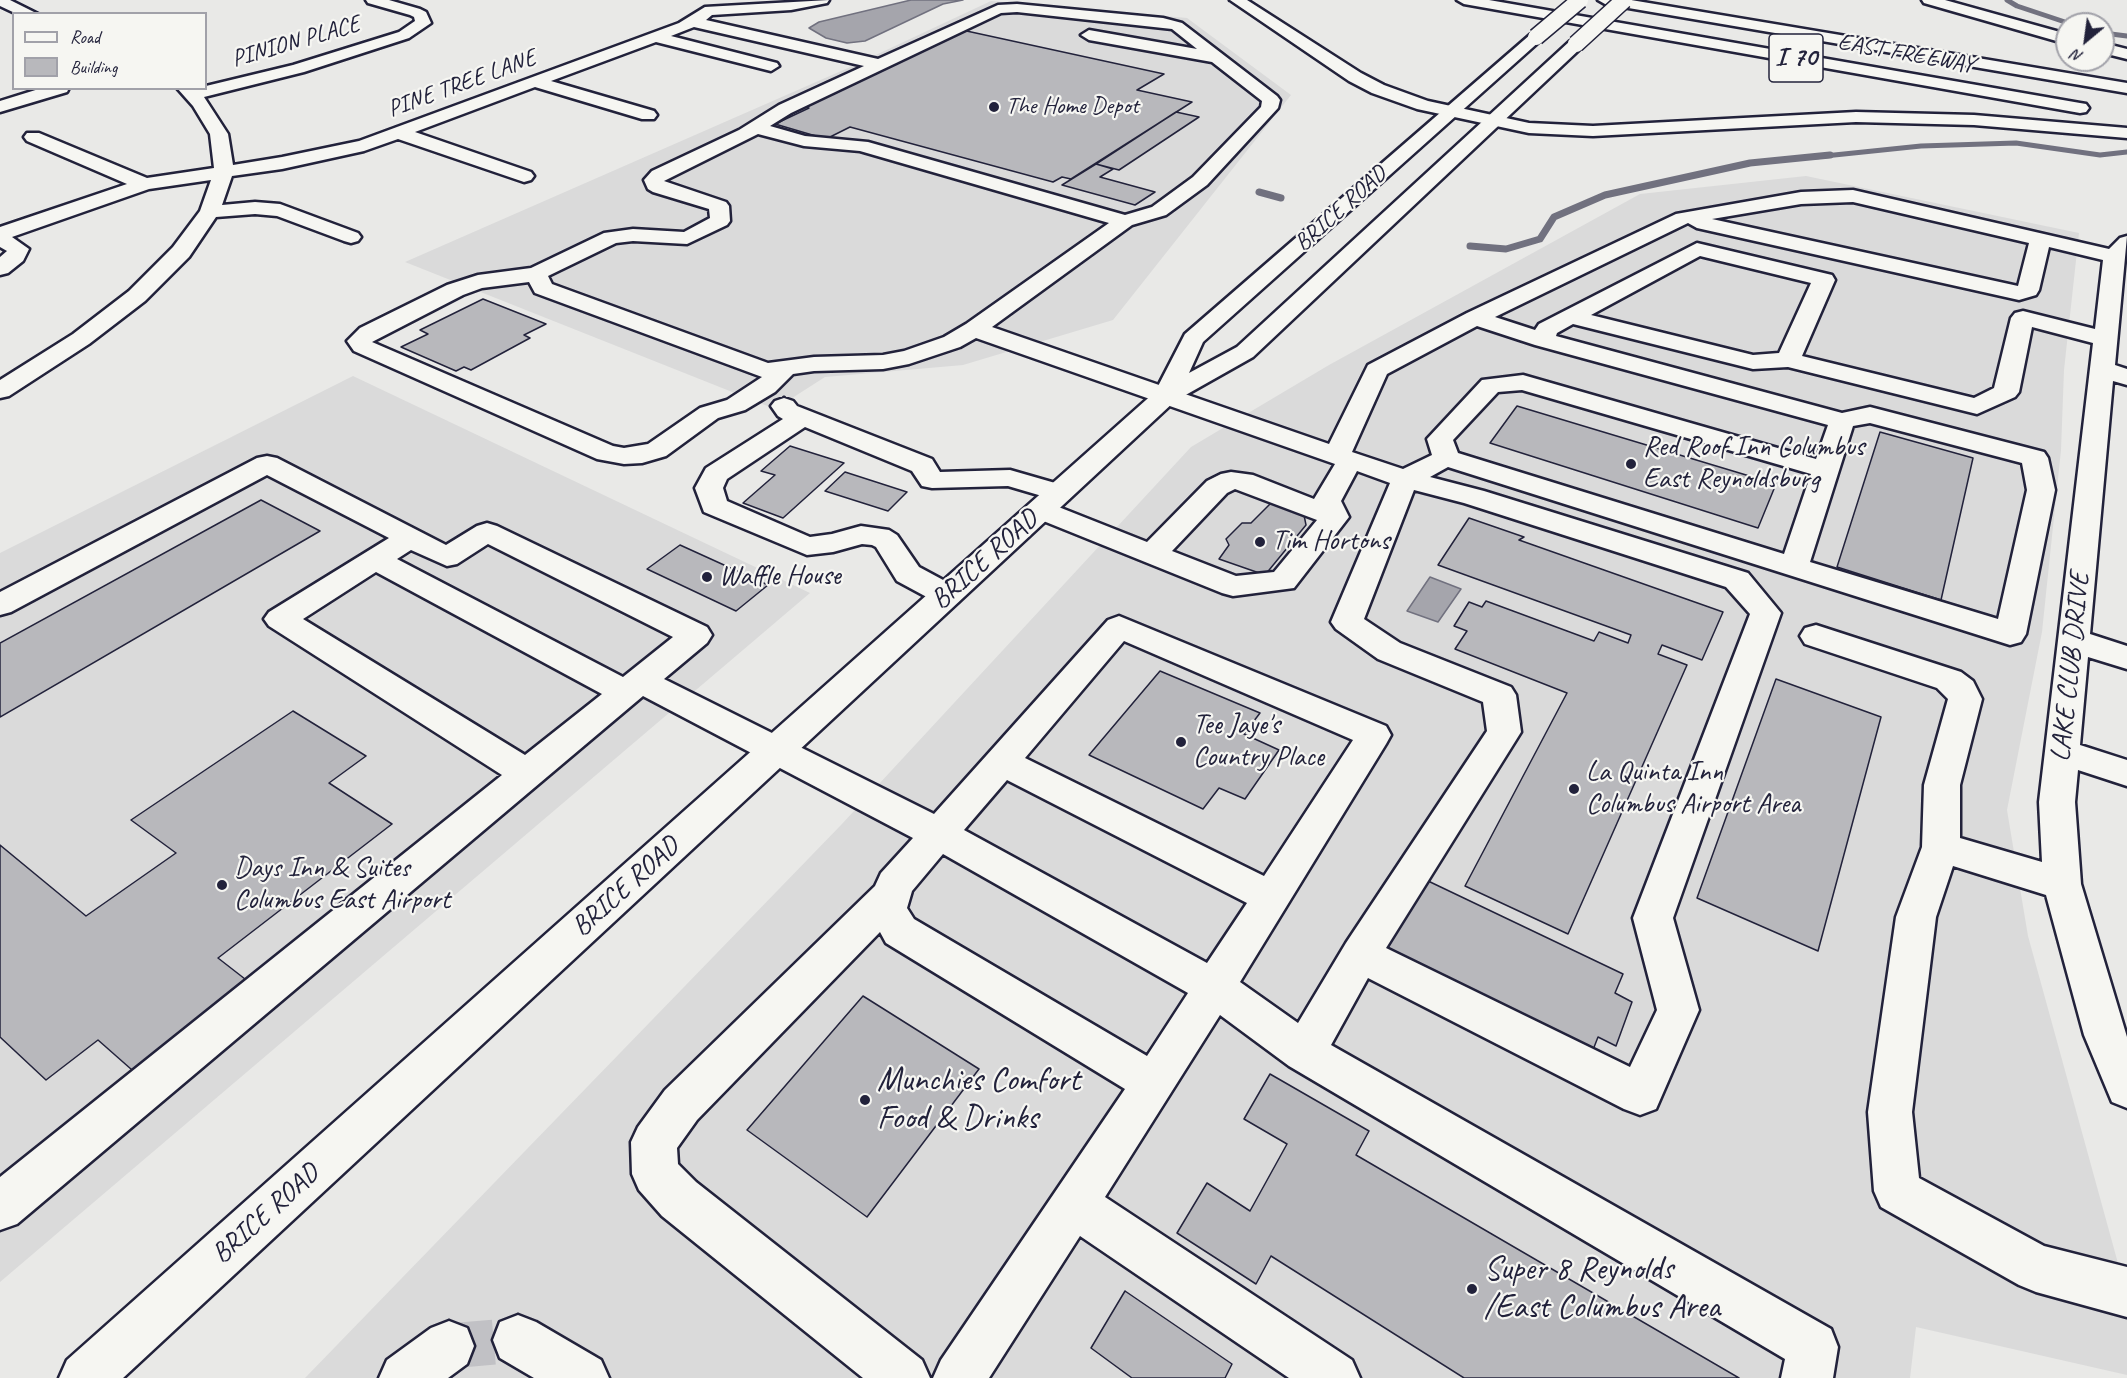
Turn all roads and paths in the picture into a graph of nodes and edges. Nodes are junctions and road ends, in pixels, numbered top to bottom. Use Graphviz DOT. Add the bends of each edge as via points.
graph roads {
  1 [pos="373,0"];
  2 [pos="822,0"];
  3 [pos="1237,0"];
  4 [pos="1464,0"];
  5 [pos="1580,0"];
  6 [pos="1605,0"];
  7 [pos="1624,0"];
  8 [pos="1673,0"];
  9 [pos="1929,0"];
  10 [pos="0,1"];
  11 [pos="699,11"];
  12 [pos="26,12"];
  13 [pos="980,16"];
  14 [pos="1037,26"];
  15 [pos="1071,32"];
  16 [pos="656,36"];
  17 [pos="2055,36"];
  18 [pos="1536,37"];
  19 [pos="1218,58"];
  20 [pos="879,64"];
  21 [pos="771,66"];
  22 [pos="2127,74"];
  23 [pos="535,82"];
  24 [pos="207,88"];
  25 [pos="2127,88"];
  26 [pos="54,90"];
  27 [pos="188,92"];
  28 [pos="0,106"];
  29 [pos="2093,111"];
  30 [pos="1449,112"];
  31 [pos="648,115"];
  32 [pos="1493,121"];
  33 [pos="755,128"];
  34 [pos="399,133"];
  35 [pos="2127,133"];
  36 [pos="33,137"];
  37 [pos="224,171"];
  38 [pos="524,176"];
  39 [pos="145,184"];
  40 [pos="210,212"];
  41 [pos="1683,218"];
  42 [pos="1125,220"];
  43 [pos="0,236"];
  44 [pos="351,237"];
  45 [pos="2040,240"];
  46 [pos="2120,249"];
  47 [pos="0,268"];
  48 [pos="536,274"];
  49 [pos="1571,317"];
  50 [pos="1475,318"];
  51 [pos="974,329"];
  52 [pos="1543,340"];
  53 [pos="1788,360"];
  54 [pos="2115,364"];
  55 [pos="775,378"];
  56 [pos="0,391"];
  57 [pos="1166,396"];
  58 [pos="803,417"];
  59 [pos="1842,421"];
  60 [pos="1344,458"];
  61 [pos="1446,458"];
  62 [pos="1826,470"];
  63 [pos="1405,479"];
  64 [pos="1050,501"];
  65 [pos="1335,517"];
  66 [pos="410,538"];
  67 [pos="1152,554"];
  68 [pos="376,560"];
  69 [pos="1794,567"];
  70 [pos="947,594"];
  71 [pos="0,606"];
  72 [pos="1816,636"];
  73 [pos="2073,640"];
  74 [pos="2127,658"];
  75 [pos="634,687"];
  76 [pos="776,751"];
  77 [pos="2062,752"];
  78 [pos="1003,762"];
  79 [pos="2127,773"];
  80 [pos="528,774"];
  81 [pos="939,834"];
  82 [pos="1941,847"];
  83 [pos="2062,884"];
  84 [pos="892,894"];
  85 [pos="1273,898"];
  86 [pos="1360,955"];
  87 [pos="1215,988"];
  88 [pos="2116,1037"];
  89 [pos="1304,1052"];
  90 [pos="1154,1083"];
  91 [pos="2127,1088"];
  92 [pos="1074,1204"];
  93 [pos="0,1207"];
  94 [pos="2127,1292"];
  95 [pos="518,1340"];
  96 [pos="449,1346"];
  97 [pos="85,1378"];
  98 [pos="405,1378"];
  99 [pos="583,1378"];
  100 [pos="904,1378"];
  101 [pos="959,1378"];
  102 [pos="1334,1378"];
  103 [pos="1807,1378"];
  1 -- 24 [label="main road, PINION PLACE" via="415,12 421,15 423,23 404,35 281,74"];
  2 -- 11 [label="main road, PINE TREE LANE" via="791,6"];
  3 -- 30 [label="main road" via="1355,77 1400,98"];
  4 -- 29 [label="main road, EAST FREEWAY / I 70"];
  5 -- 18 [label="main road, BRICE ROAD, bridge"];
  6 -- 25 [label="main road, EAST FREEWAY / I 70"];
  7 -- 32 [label="main road, BRICE ROAD, bridge"];
  8 -- 22 [label="main road"];
  9 -- 17 [label="main road"];
  10 -- 12 [label="main road"];
  11 -- 16 [label="main road, PINE TREE LANE"];
  11 -- 20 [label="main road"];
  13 -- 14 [label="main road"];
  13 -- 19 [label="main road" via="1006,8 1163,23 1177,26"];
  13 -- 20 [label="main road"];
  15 -- 19 [label="main road"];
  16 -- 21 [label="main road"];
  16 -- 23 [label="main road, PINE TREE LANE"];
  18 -- 30 [label="main road, BRICE ROAD"];
  18 -- 32 [label="main road, BRICE ROAD"];
  19 -- 42 [label="main road" via="1270,100 1269,108 1200,181 1159,211"];
  20 -- 33 [label="main road" via="785,109"];
  23 -- 31 [label="main road"];
  23 -- 34 [label="main road, PINE TREE LANE"];
  26 -- 28 [label="main road"];
  27 -- 37 [label="main road" via="200,103 219,134"];
  30 -- 32 [label="main road"];
  30 -- 57 [label="main road, BRICE ROAD" via="1193,339"];
  32 -- 35 [label="main road" via="1529,128 1593,131 1816,117 1917,118"];
  32 -- 57 [label="main road, BRICE ROAD" via="1245,352"];
  33 -- 42 [label="main road" via="804,141 861,146"];
  33 -- 48 [label="main road" via="654,180 660,188 719,206 720,221 687,238 633,234 611,237"];
  34 -- 37 [label="main road, PINE TREE LANE" via="332,153"];
  34 -- 38 [label="main road"];
  36 -- 39 [label="main road"];
  37 -- 39 [label="main road, PINE TREE LANE"];
  37 -- 40 [label="main road"];
  39 -- 43 [label="main road, PINE TREE LANE"];
  40 -- 44 [label="main road" via="280,210"];
  40 -- 56 [label="main road" via="181,252 137,296 81,339"];
  41 -- 45 [label="main road" via="1802,198 1853,196"];
  41 -- 45 [label="main road" via="2019,293 2028,290"];
  41 -- 50 [label="main road"];
  42 -- 51 [label="main road"];
  43 -- 47 [label="main road" via="18,249"];
  45 -- 46 [label="main road"];
  46 -- 54 [label="main road, LAKE CLUB DRIVE"];
  48 -- 55 [label="main road" via="543,288 766,370"];
  48 -- 55 [label="main road" via="478,282 455,290 359,341 362,346 606,453 624,456 657,450 708,413 736,405"];
  49 -- 52 [label="main road" via="1547,329"];
  49 -- 53 [label="main road" via="1754,362"];
  49 -- 53 [label="main road" via="1697,249 1824,280"];
  50 -- 52 [label="main road"];
  50 -- 60 [label="main road" via="1377,370"];
  51 -- 55 [label="main road" via="952,342 909,357 883,362 814,364"];
  51 -- 57 [label="main road"];
  52 -- 59 [label="main road"];
  53 -- 54 [label="main road" via="1977,406 2006,392 2022,318"];
  54 -- 73 [label="main road, LAKE CLUB DRIVE"];
  55 -- 58 [label="main road" via="787,411"];
  57 -- 60 [label="main road"];
  57 -- 64 [label="main road, BRICE ROAD"];
  58 -- 64 [label="main road" via="922,465 932,480 1010,478"];
  58 -- 70 [label="main road" via="716,474 709,488 714,507 807,546 879,536 887,541 908,574"];
  59 -- 62 [label="main road"];
  59 -- 69 [label="main road" via="1870,416 2035,458 2041,490 2010,634"];
  60 -- 63 [label="main road"];
  60 -- 65 [label="main road" via="1327,501"];
  61 -- 62 [label="main road" via="1440,439 1491,385 1523,382"];
  61 -- 63 [label="main road"];
  61 -- 69 [label="main road"];
  62 -- 69 [label="main road"];
  63 -- 86 [label="main road" via="1347,622 1389,651 1499,695 1504,732"];
  63 -- 86 [label="main road" via="1737,580 1766,613 1653,918 1678,1010 1640,1094"];
  64 -- 67 [label="main road"];
  64 -- 70 [label="main road, BRICE ROAD"];
  65 -- 67 [label="main road" via="1283,581 1233,586"];
  65 -- 67 [label="main road" via="1243,481 1231,480 1217,487"];
  66 -- 68 [label="main road"];
  66 -- 71 [label="main road" via="267,464"];
  66 -- 75 [label="main road" via="447,557 487,532 696,635"];
  68 -- 75 [label="main road"];
  68 -- 80 [label="main road" via="280,619"];
  70 -- 76 [label="main road, BRICE ROAD"];
  72 -- 82 [label="main road" via="1949,680 1961,689 1965,699 1942,785"];
  73 -- 74 [label="main road"];
  73 -- 77 [label="main road, LAKE CLUB DRIVE"];
  75 -- 76 [label="main road"];
  75 -- 80 [label="main road"];
  76 -- 81 [label="main road"];
  76 -- 97 [label="main road, BRICE ROAD"];
  77 -- 79 [label="main road"];
  77 -- 83 [label="main road, LAKE CLUB DRIVE" via="2057,802"];
  78 -- 81 [label="main road"];
  78 -- 85 [label="main road"];
  78 -- 85 [label="main road" via="1119,627 1374,735"];
  80 -- 93 [label="main road"];
  81 -- 84 [label="main road" via="895,884"];
  81 -- 87 [label="main road"];
  82 -- 83 [label="main road"];
  82 -- 94 [label="main road" via="1916,917 1890,1112 1897,1191 2036,1268"];
  83 -- 88 [label="main road, LAKE CLUB DRIVE"];
  84 -- 90 [label="main road" via="887,910 900,931"];
  84 -- 100 [label="main road" via="681,1105 654,1142 655,1174 679,1199"];
  85 -- 87 [label="main road"];
  86 -- 89 [label="main road"];
  87 -- 89 [label="main road"];
  87 -- 90 [label="main road"];
  88 -- 91 [label="main road, LAKE CLUB DRIVE"];
  89 -- 103 [label="main road" via="1813,1347"];
  90 -- 92 [label="main road"];
  92 -- 101 [label="main road"];
  92 -- 102 [label="main road"];
  95 -- 99 [label="main road"];
  96 -- 98 [label="main road"];
}
